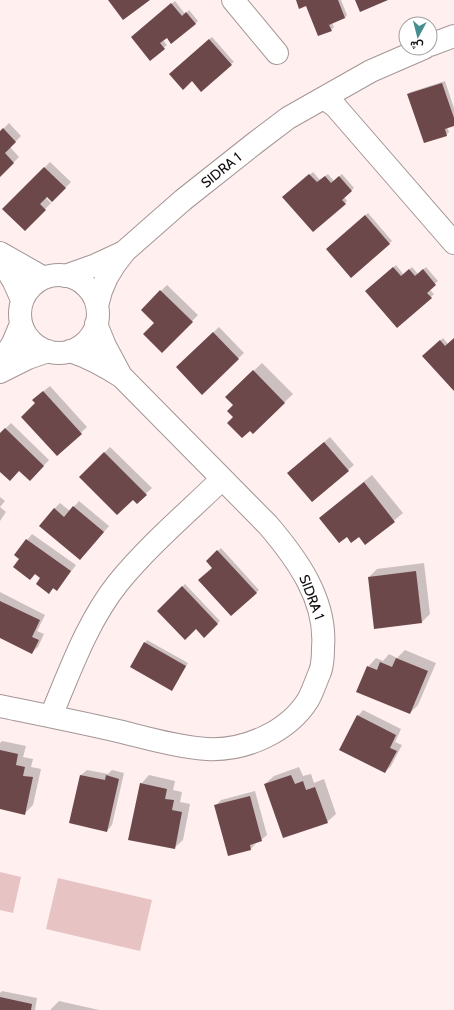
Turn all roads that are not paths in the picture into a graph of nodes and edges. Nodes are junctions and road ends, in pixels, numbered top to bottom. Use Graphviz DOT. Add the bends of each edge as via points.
graph roads {
  1 [pos="233,0"];
  2 [pos="454,36"];
  3 [pos="438,42"];
  4 [pos="277,53"];
  5 [pos="406,56"];
  6 [pos="324,98"];
  7 [pos="454,243"];
  8 [pos="125,251"];
  9 [pos="0,253"];
  10 [pos="0,258"];
  11 [pos="55,277"];
  12 [pos="22,300"];
  13 [pos="97,315"];
  14 [pos="21,324"];
  15 [pos="48,351"];
  16 [pos="70,351"];
  17 [pos="0,364"];
  18 [pos="0,372"];
  19 [pos="122,377"];
  20 [pos="222,479"];
  21 [pos="0,706"];
  22 [pos="51,716"];
  1 -- 4 [label="street"];
  2 -- 3 [label="street"];
  5 -- 6 [label="street, SIDRA 1" via="371,71"];
  6 -- 7 [label="street" via="335,106"];
  6 -- 8 [label="street, SIDRA 1" via="288,118 255,143 183,200"];
  8 -- 11 [label="street" via="96,266"];
  8 -- 13 [label="street" via="107,277"];
  9 -- 11 [label="street"];
  10 -- 12 [label="street"];
  11 -- 12 [label="street" via="35,283"];
  11 -- 13 [label="street" via="76,279 86,286 93,295"];
  12 -- 14 [label="street"];
  13 -- 16 [label="street" via="91,336 82,345"];
  13 -- 19 [label="street" via="110,356"];
  14 -- 15 [label="street" via="27,336 36,345"];
  14 -- 17 [label="street"];
  15 -- 16 [label="street"];
  15 -- 18 [label="street"];
  16 -- 19 [label="street" via="84,355"];
  19 -- 20 [label="street, SIDRA 1"];
  20 -- 22 [label="street" via="140,558 118,584 98,612"];
  20 -- 22 [label="street, SIDRA 1" via="288,549 305,576 320,609 324,635 322,666 307,701 292,720 267,736 238,746 207,749"];
  21 -- 22 [label="street, SIDRA 1"];
}
